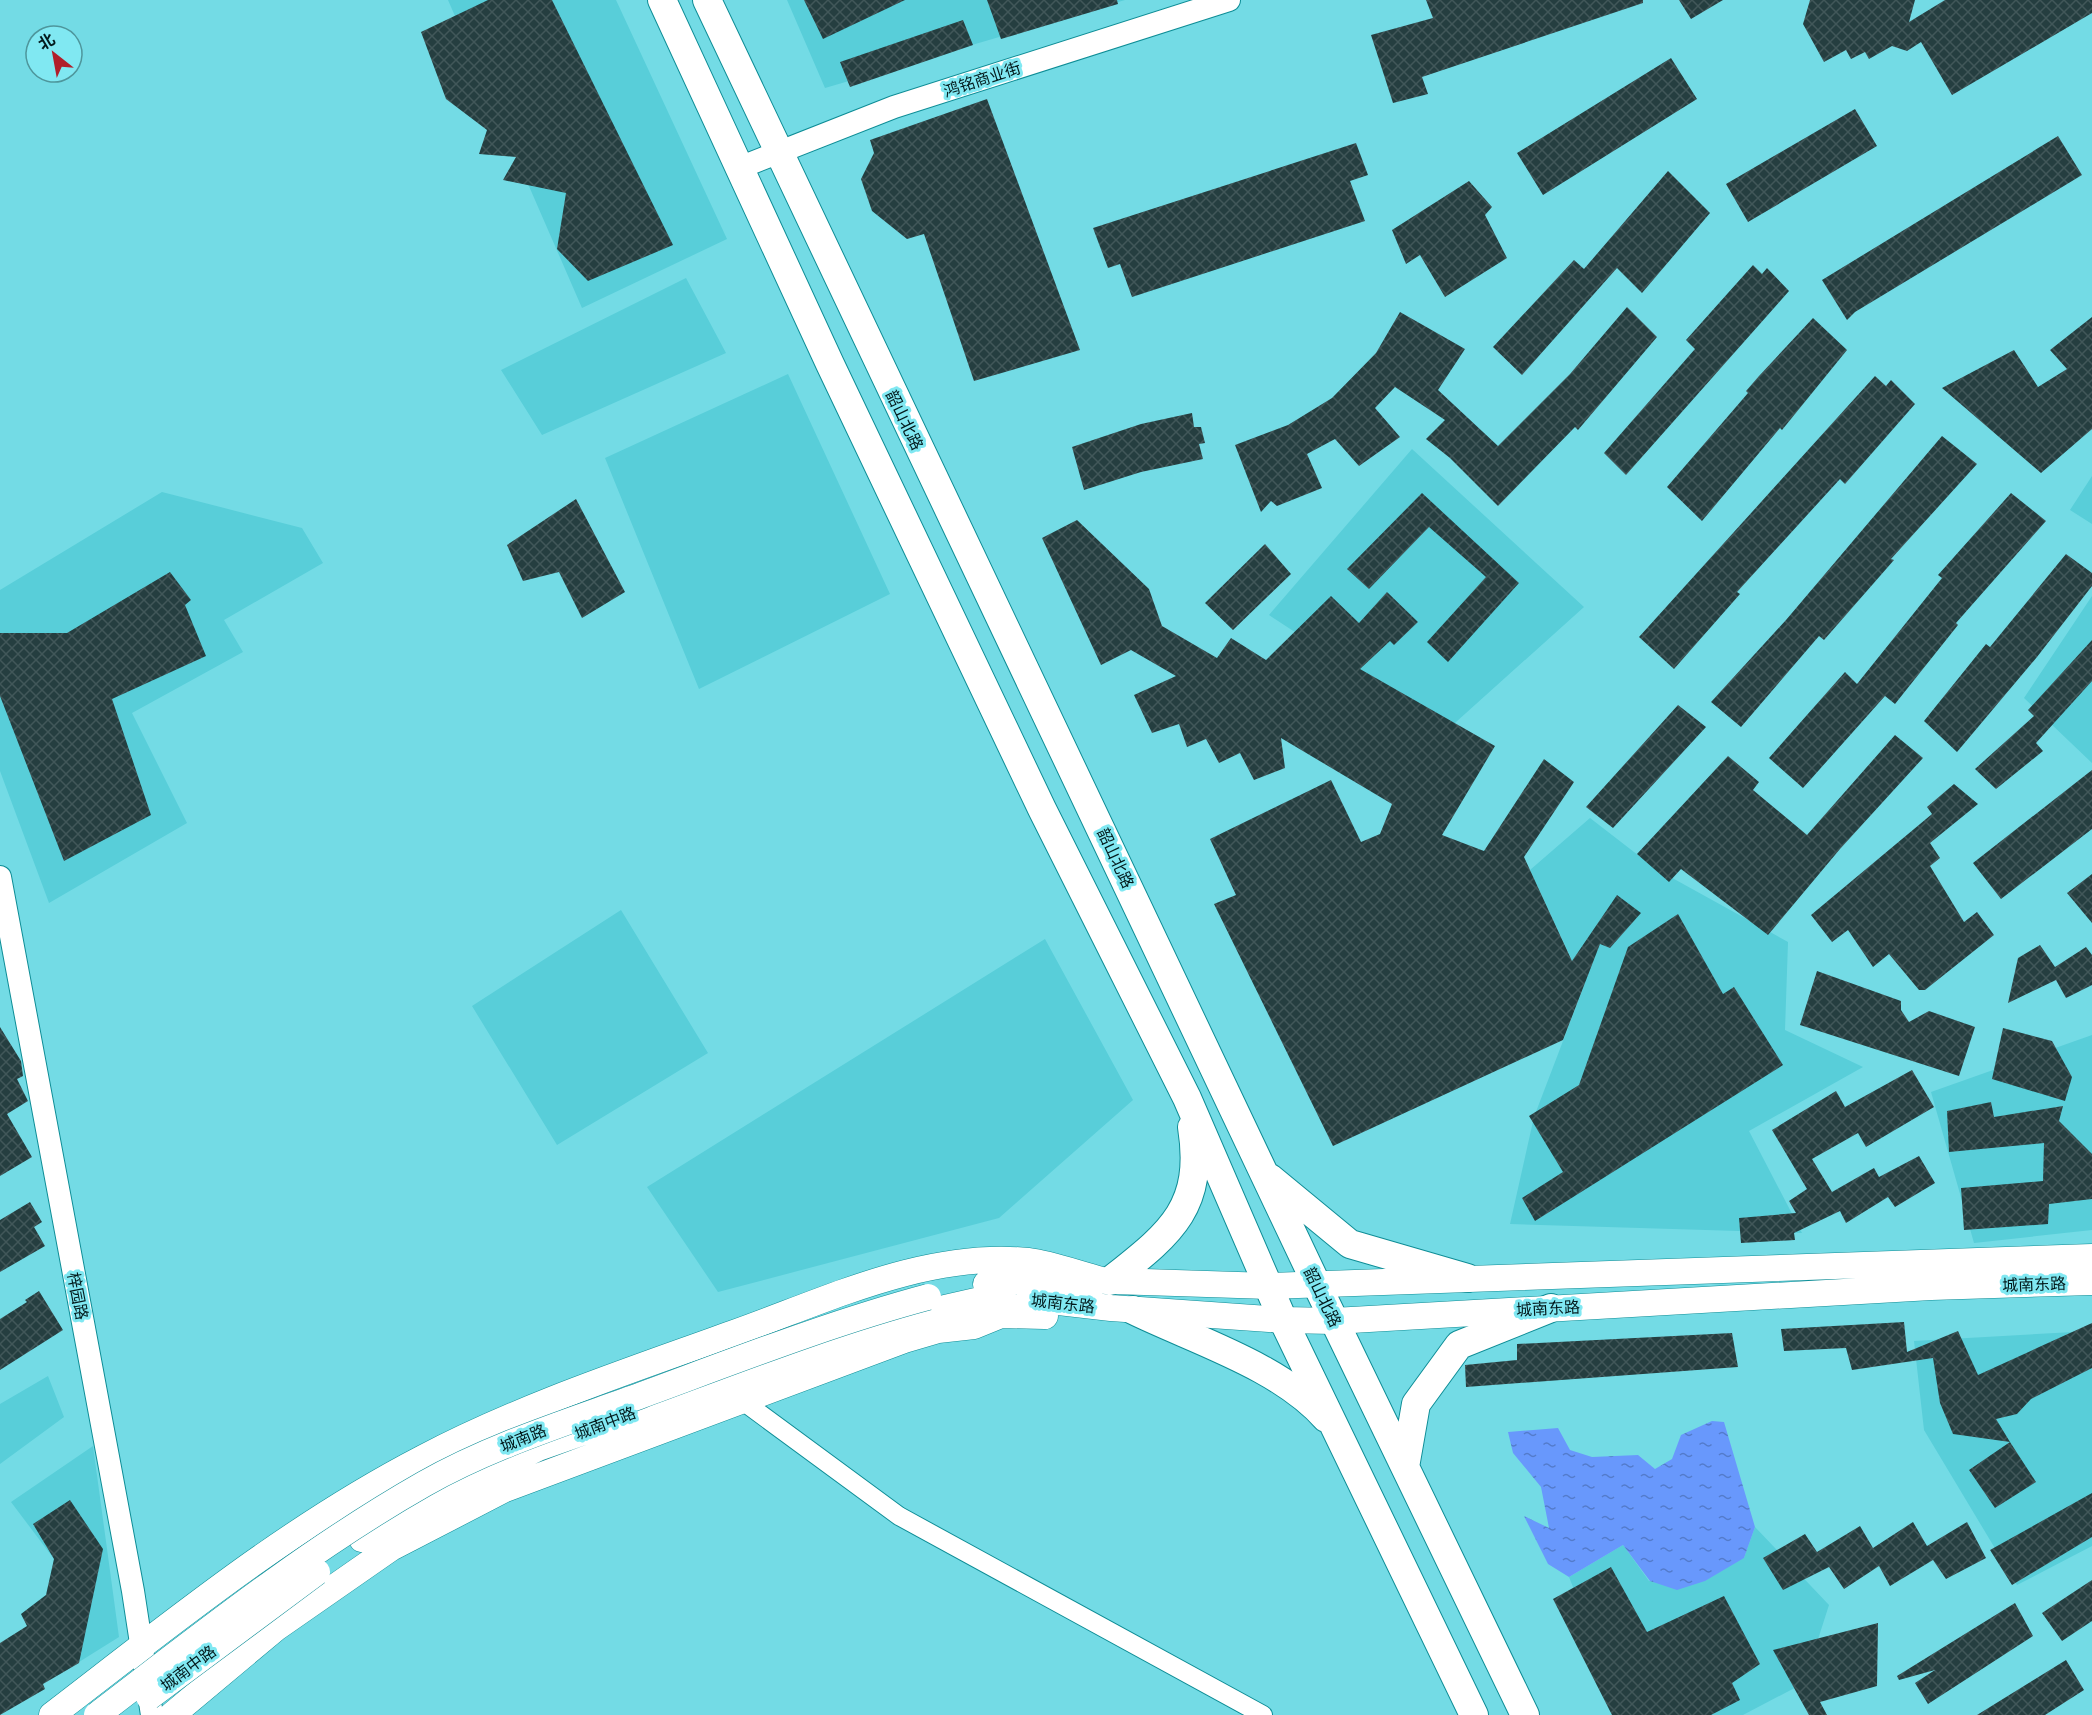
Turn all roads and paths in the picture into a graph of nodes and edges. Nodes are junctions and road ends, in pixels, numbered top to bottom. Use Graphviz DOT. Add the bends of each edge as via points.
graph roads {
  1 [pos="662,0"];
  2 [pos="707,0"];
  3 [pos="1229,0"];
  4 [pos="778,151"];
  5 [pos="739,168"];
  6 [pos="0,877"];
  7 [pos="1187,1098"];
  8 [pos="1264,1173"];
  9 [pos="2092,1257"];
  10 [pos="1467,1278"];
  11 [pos="2092,1282"];
  12 [pos="1316,1283"];
  13 [pos="1269,1286"];
  14 [pos="1006,1289"];
  15 [pos="1114,1295"];
  16 [pos="1551,1308"];
  17 [pos="1283,1320"];
  18 [pos="1334,1321"];
  19 [pos="744,1402"];
  20 [pos="1336,1430"];
  21 [pos="1405,1467"];
  22 [pos="142,1646"];
  23 [pos="52,1715"];
  24 [pos="96,1715"];
  25 [pos="124,1715"];
  26 [pos="152,1715"];
  27 [pos="172,1715"];
  28 [pos="1263,1715"];
  29 [pos="1474,1715"];
  30 [pos="1526,1715"];
  1 -- 5 [label="main road"];
  2 -- 4 [label="main road, 韶山北路"];
  3 -- 4 [label="street, 鸿铭商业街" via="894,107"];
  4 -- 5 [label="street, 鸿铭商业街"];
  4 -- 8 [label="main road, 韶山北路"];
  5 -- 7 [label="main road" via="1042,809"];
  6 -- 22 [label="street, 梓园路"];
  7 -- 13 [label="main road"];
  7 -- 15 [label="main road" via="1195,1149 1191,1190 1184,1210"];
  8 -- 10 [label="main road" via="1350,1244"];
  8 -- 12 [label="main road, 韶山北路"];
  9 -- 10 [label="main road, 城南东路"];
  10 -- 12 [label="main road, 城南东路"];
  11 -- 16 [label="main road, 城南东路"];
  12 -- 13 [label="main road, 城南东路"];
  12 -- 18 [label="main road, 韶山北路"];
  13 -- 15 [label="main road, 城南东路"];
  13 -- 17 [label="main road"];
  14 -- 15 [label="main road, 城南东路"];
  14 -- 24 [label="main road, 城南路, bridge" via="967,1286 834,1325 483,1454 352,1527"];
  14 -- 25 [label="main road, 城南中路, bridge" via="919,1314 640,1410 491,1469 362,1539"];
  15 -- 17 [label="main road, 城南东路"];
  15 -- 19 [label="main road" via="1048,1316 1001,1315 974,1326 938,1330"];
  15 -- 20 [label="main road" via="1177,1331 1234,1353 1291,1390"];
  15 -- 22 [label="main road" via="1030,1262 980,1260 932,1266 865,1286 525,1410 423,1458 246,1565"];
  16 -- 18 [label="main road, 城南东路"];
  16 -- 21 [label="main road" via="1459,1346 1416,1404"];
  17 -- 18 [label="main road, 城南东路"];
  17 -- 20 [label="main road"];
  18 -- 21 [label="main road, 韶山北路"];
  19 -- 27 [label="main road" via="506,1489 391,1548 276,1628"];
  19 -- 28 [label="street" via="899,1516"];
  20 -- 29 [label="main road"];
  21 -- 30 [label="main road, 韶山北路"];
  22 -- 23 [label="main road"];
  22 -- 26 [label="street, 梓园路"];
}
